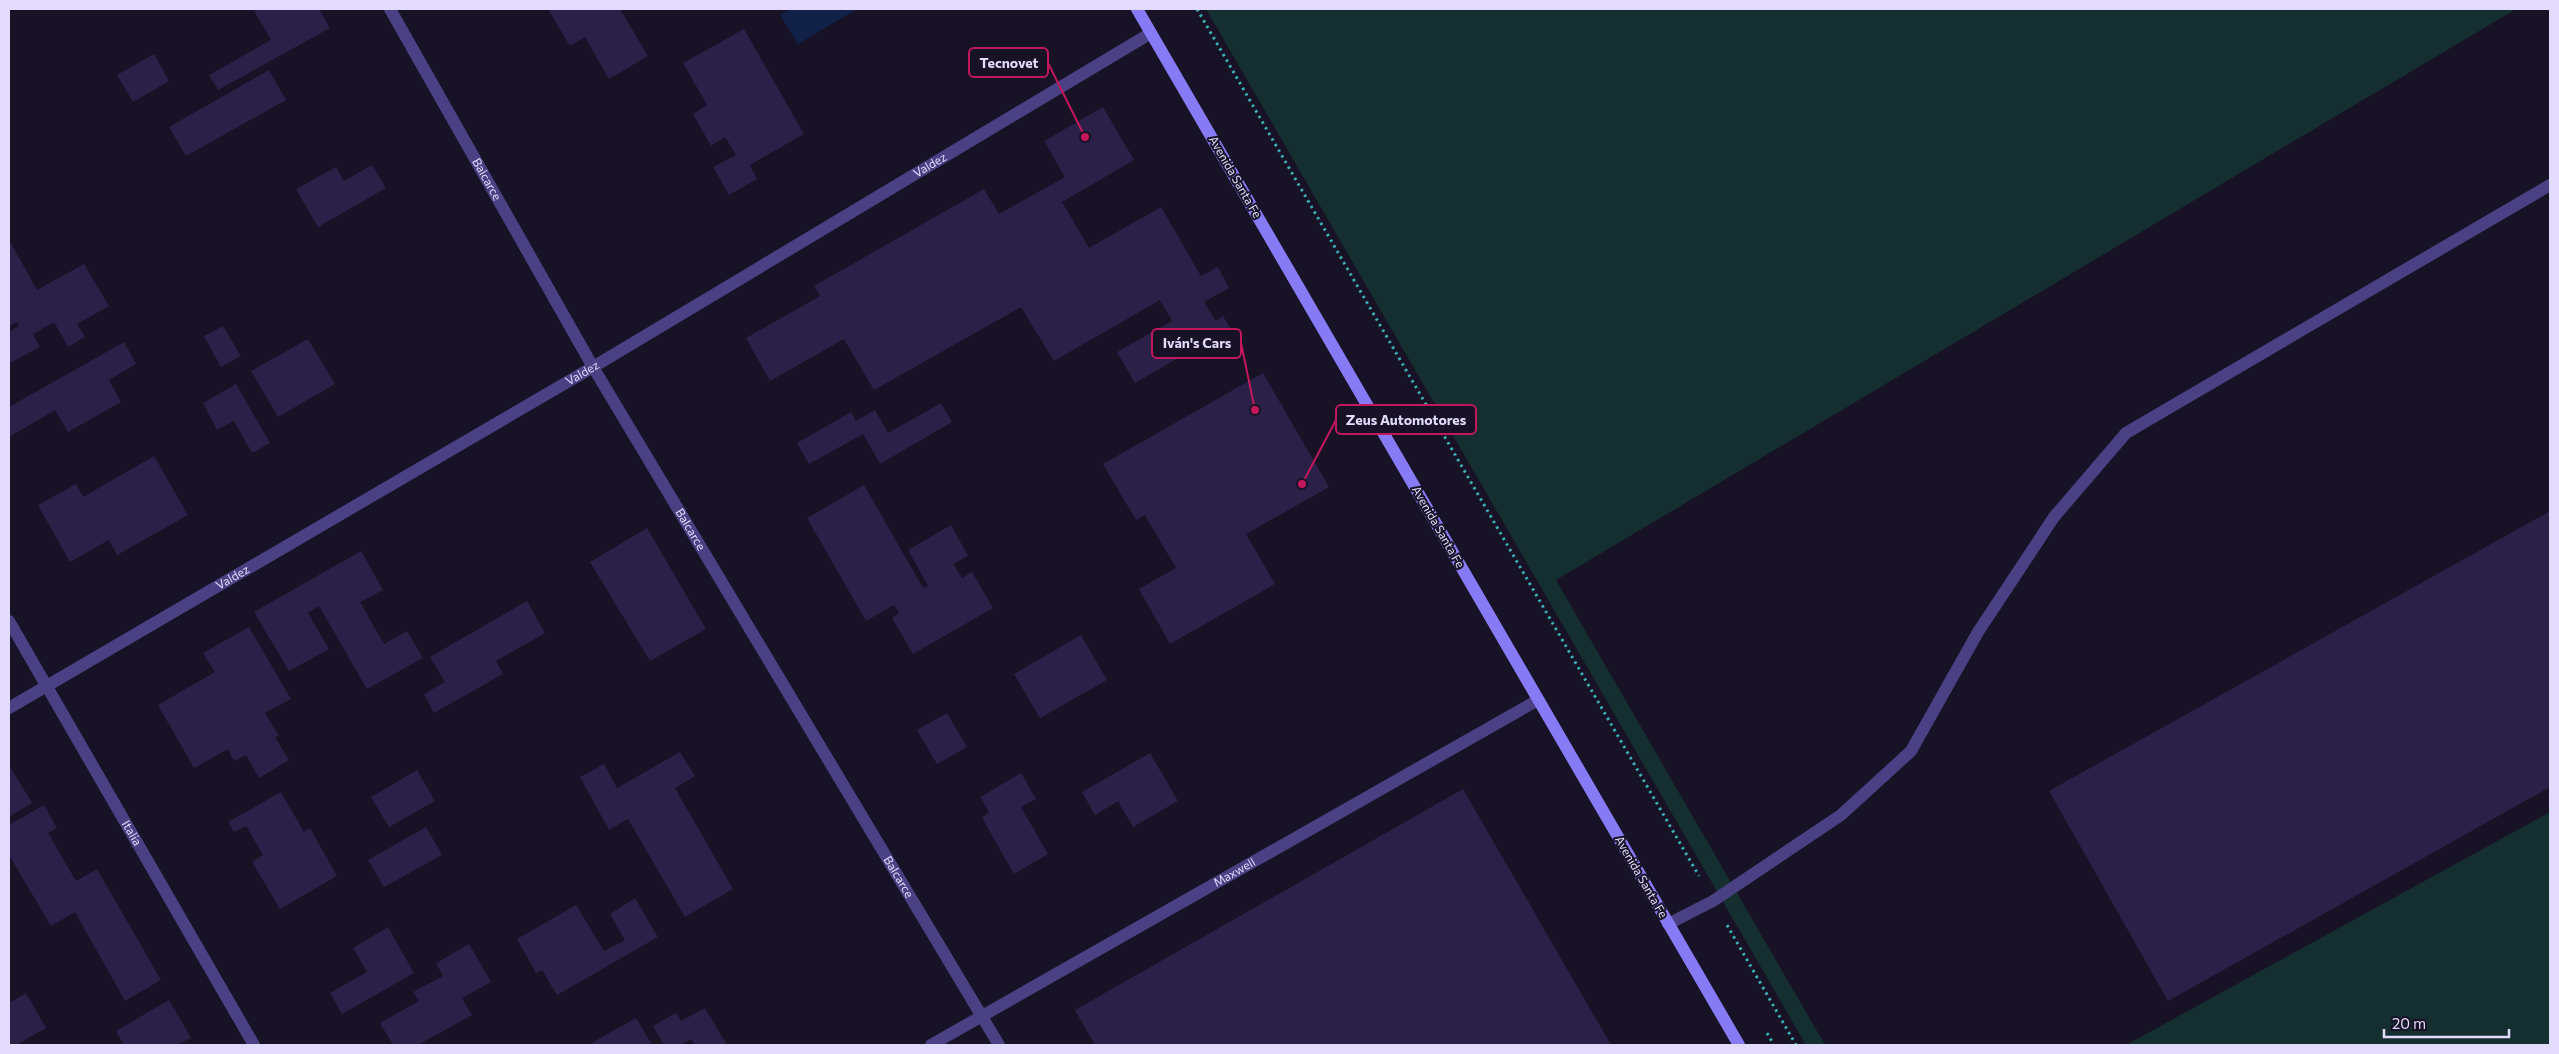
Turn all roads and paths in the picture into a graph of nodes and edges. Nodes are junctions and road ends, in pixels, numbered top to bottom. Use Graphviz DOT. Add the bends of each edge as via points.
graph roads {
  1 [pos="390,9"];
  2 [pos="1137,9"];
  3 [pos="1198,9"];
  4 [pos="1151,33"];
  5 [pos="2550,186"];
  6 [pos="594,367"];
  7 [pos="9,621"];
  8 [pos="47,686"];
  9 [pos="1538,700"];
  10 [pos="9,708"];
  11 [pos="1713,901"];
  12 [pos="1668,924"];
  13 [pos="982,1016"];
  14 [pos="254,1045"];
  15 [pos="931,1045"];
  16 [pos="999,1045"];
  17 [pos="1739,1045"];
  18 [pos="1796,1045"];
  1 -- 6 [label="street, Balcarce"];
  2 -- 4 [label="main road, Avenida Santa Fe"];
  3 -- 11 [label="path"];
  4 -- 6 [label="street, Valdez"];
  4 -- 9 [label="main road, Avenida Santa Fe"];
  5 -- 11 [label="street" via="2126,433 2054,517 1978,632 1911,751 1841,815"];
  6 -- 8 [label="street, Valdez"];
  6 -- 13 [label="street, Balcarce"];
  7 -- 8 [label="street, Italia"];
  8 -- 10 [label="street, Valdez"];
  8 -- 14 [label="street, Italia"];
  9 -- 12 [label="main road, Avenida Santa Fe"];
  9 -- 13 [label="street, Maxwell"];
  11 -- 12 [label="street"];
  11 -- 18 [label="path"];
  12 -- 17 [label="main road, Avenida Santa Fe"];
  13 -- 15 [label="street, Maxwell"];
  13 -- 16 [label="street, Balcarce"];
}
